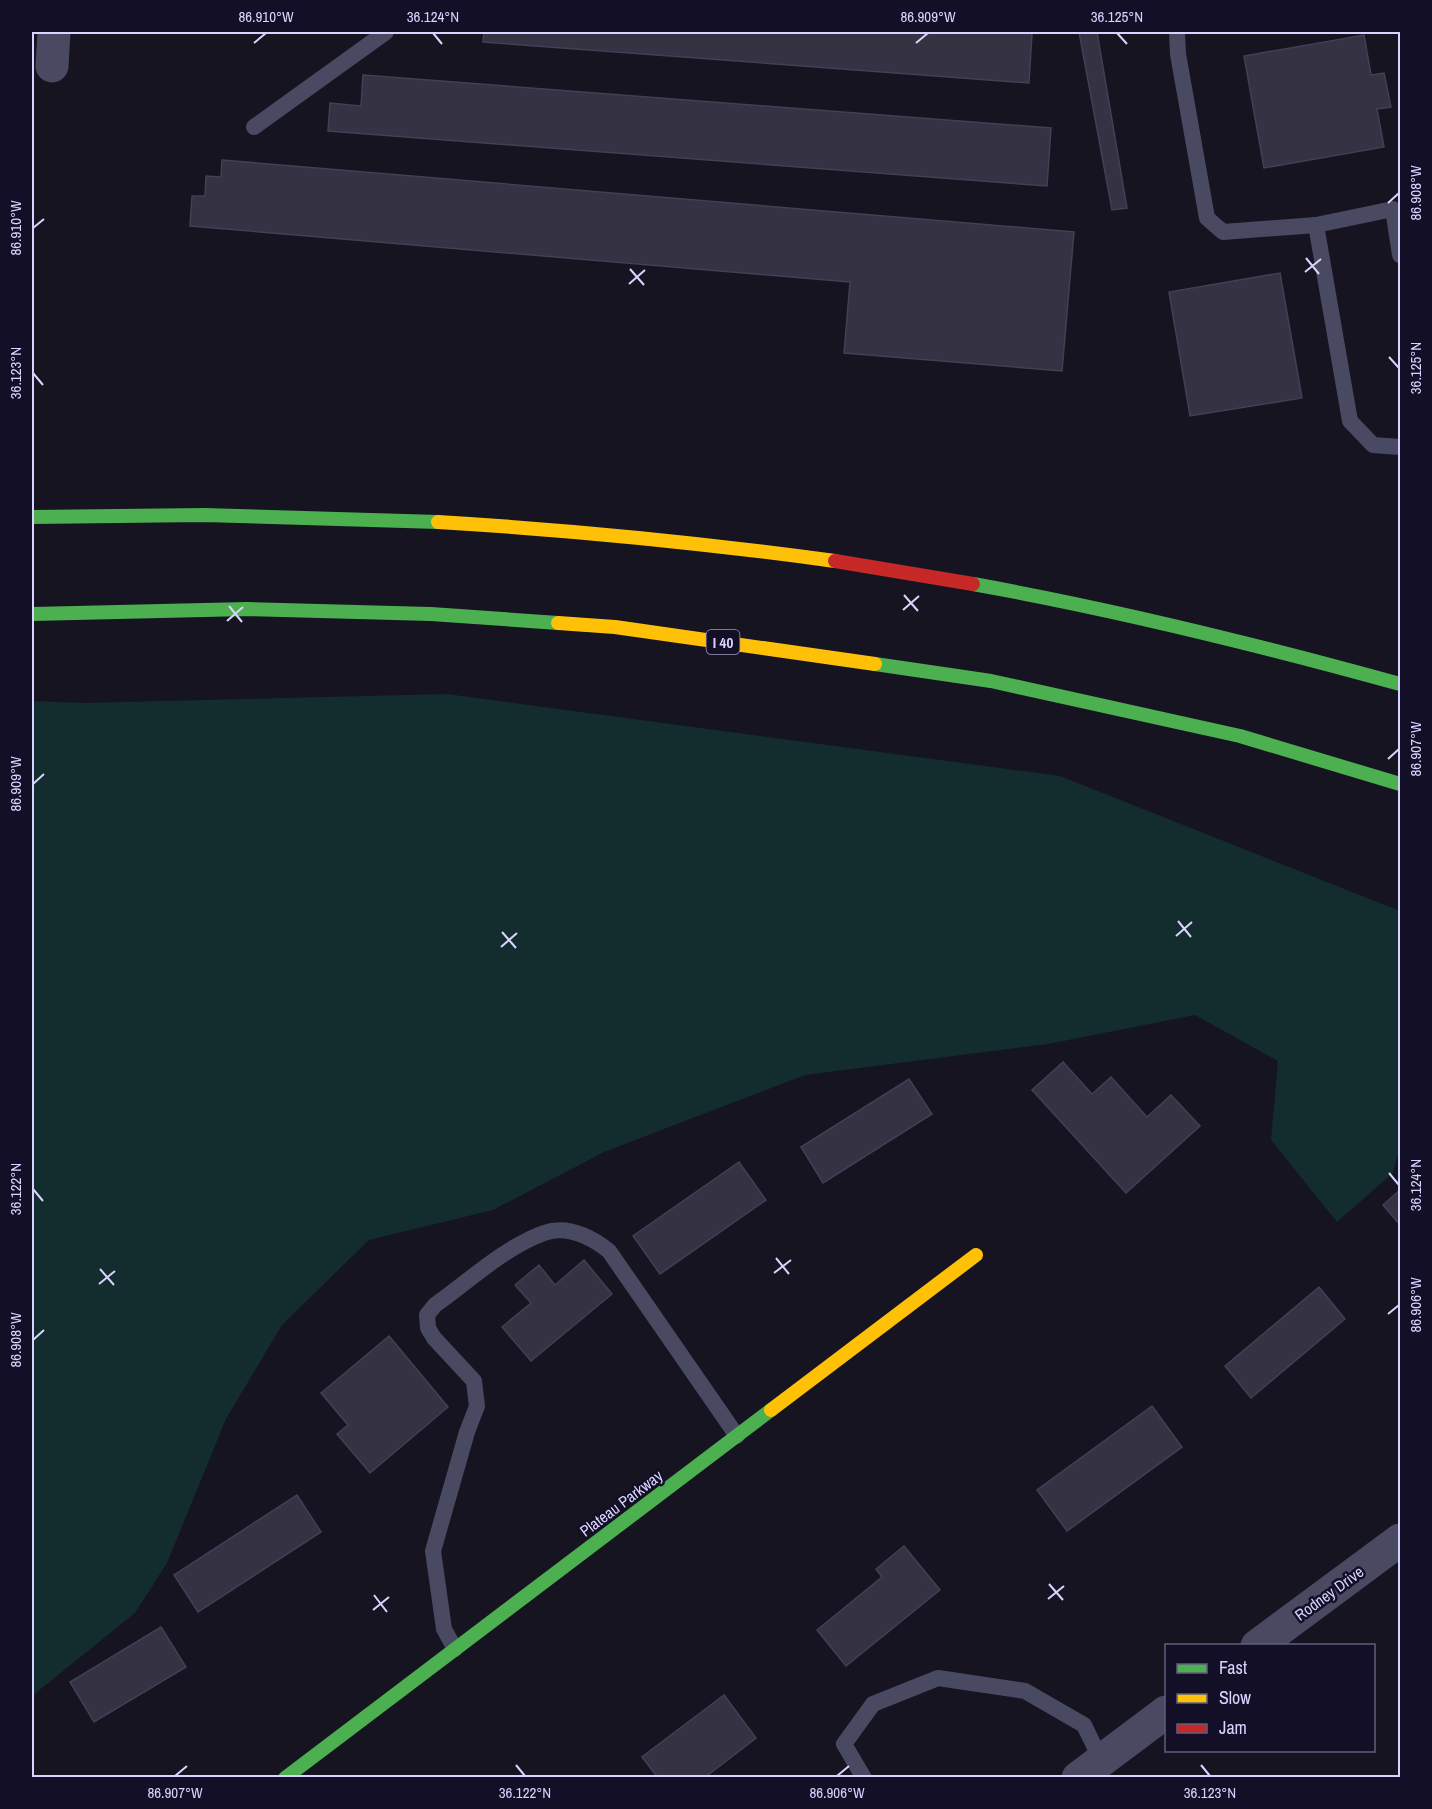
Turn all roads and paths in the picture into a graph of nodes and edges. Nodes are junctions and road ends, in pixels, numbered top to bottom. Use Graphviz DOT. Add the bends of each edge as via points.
graph roads {
  1 [pos="54,32"];
  2 [pos="386,32"];
  3 [pos="1177,32"];
  4 [pos="52,66"];
  5 [pos="254,127"];
  6 [pos="1316,225"];
  7 [pos="1401,255"];
  8 [pos="1401,447"];
  9 [pos="32,517"];
  10 [pos="32,614"];
  11 [pos="1401,684"];
  12 [pos="1401,783"];
  13 [pos="976,1256"];
  14 [pos="737,1436"];
  15 [pos="1401,1540"];
  16 [pos="1260,1644"];
  17 [pos="455,1649"];
  18 [pos="1165,1714"];
  19 [pos="1097,1772"];
  20 [pos="285,1778"];
  21 [pos="864,1778"];
  1 -- 4 [label="street"];
  2 -- 5 [label="lane"];
  3 -- 6 [label="lane" via="1207,218 1223,232"];
  6 -- 7 [label="lane" via="1393,209"];
  6 -- 8 [label="lane" via="1350,422 1373,445"];
  9 -- 11 [label="main road" via="285,517 457,523 745,549 1026,592 1314,658"];
  10 -- 12 [label="main road, I 40" via="282,610 431,614 615,627 991,681 1240,736"];
  13 -- 14 [label="main road, Plateau Parkway"];
  14 -- 17 [label="main road, Plateau Parkway"];
  14 -- 17 [label="lane" via="609,1251 594,1240 569,1231 545,1233 509,1252 435,1305 427,1315 428,1328 474,1382 477,1406 433,1551 444,1629"];
  15 -- 16 [label="street, Rodney Drive"];
  17 -- 20 [label="main road, Plateau Parkway"];
  18 -- 19 [label="street"];
  19 -- 21 [label="lane" via="1084,1725 1025,1691 938,1678 873,1704 844,1744"];
}
